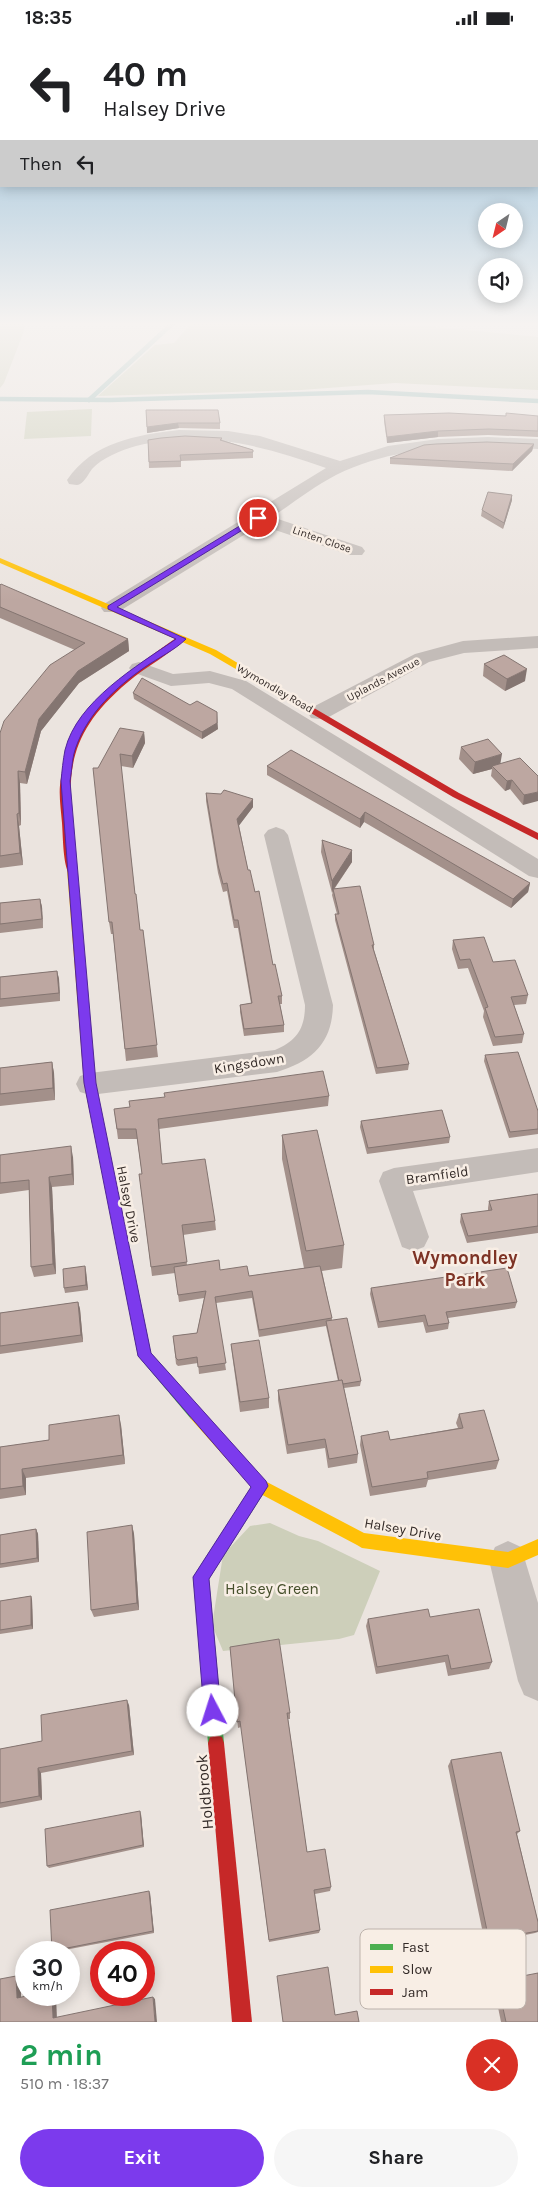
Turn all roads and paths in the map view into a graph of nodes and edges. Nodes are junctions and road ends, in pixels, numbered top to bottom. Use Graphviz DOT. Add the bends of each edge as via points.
graph roads {
  1 [pos="538,444"];
  2 [pos="340,467"];
  3 [pos="74,480"];
  4 [pos="258,518"];
  5 [pos="356,551"];
  6 [pos="0,560"];
  7 [pos="111,608"];
  8 [pos="182,639"];
  9 [pos="538,642"];
  10 [pos="139,668"];
  11 [pos="319,713"];
  12 [pos="276,835"];
  13 [pos="538,837"];
  14 [pos="538,870"];
  15 [pos="90,1083"];
  16 [pos="538,1160"];
  17 [pos="413,1237"];
  18 [pos="260,1486"];
  19 [pos="523,1554"];
  20 [pos="538,1681"];
  21 [pos="242,2022"];
  1 -- 2 [label="street" via="481,440 408,448"];
  2 -- 3 [label="street" via="250,439 190,434 112,449 91,460"];
  2 -- 4 [label="street" via="314,480"];
  4 -- 5 [label="street, Linten Close"];
  4 -- 7 [label="street"];
  6 -- 7 [label="street, Wymondley Road"];
  7 -- 8 [label="street, Wymondley Road"];
  8 -- 10 [label="street, Halsey Drive"];
  8 -- 11 [label="street, Wymondley Road" via="213,652"];
  9 -- 11 [label="street, Uplands Avenue" via="463,647 422,658"];
  10 -- 14 [label="street, Wymondley Road" via="171,680 210,677 239,685"];
  10 -- 15 [label="street, Halsey Drive" via="116,685 91,713 78,731 67,762 66,790"];
  11 -- 13 [label="street, Wymondley Road" via="456,795"];
  12 -- 15 [label="street, Kingsdown" via="319,1005 320,1020 314,1035 296,1053 276,1061"];
  15 -- 18 [label="street, Halsey Drive" via="145,1356"];
  16 -- 17 [label="street, Bramfield" via="394,1181"];
  18 -- 19 [label="street, Halsey Drive" via="362,1540"];
  18 -- 21 [label="street, Holdbrook" via="201,1577"];
  19 -- 20 [label="street"];
}
